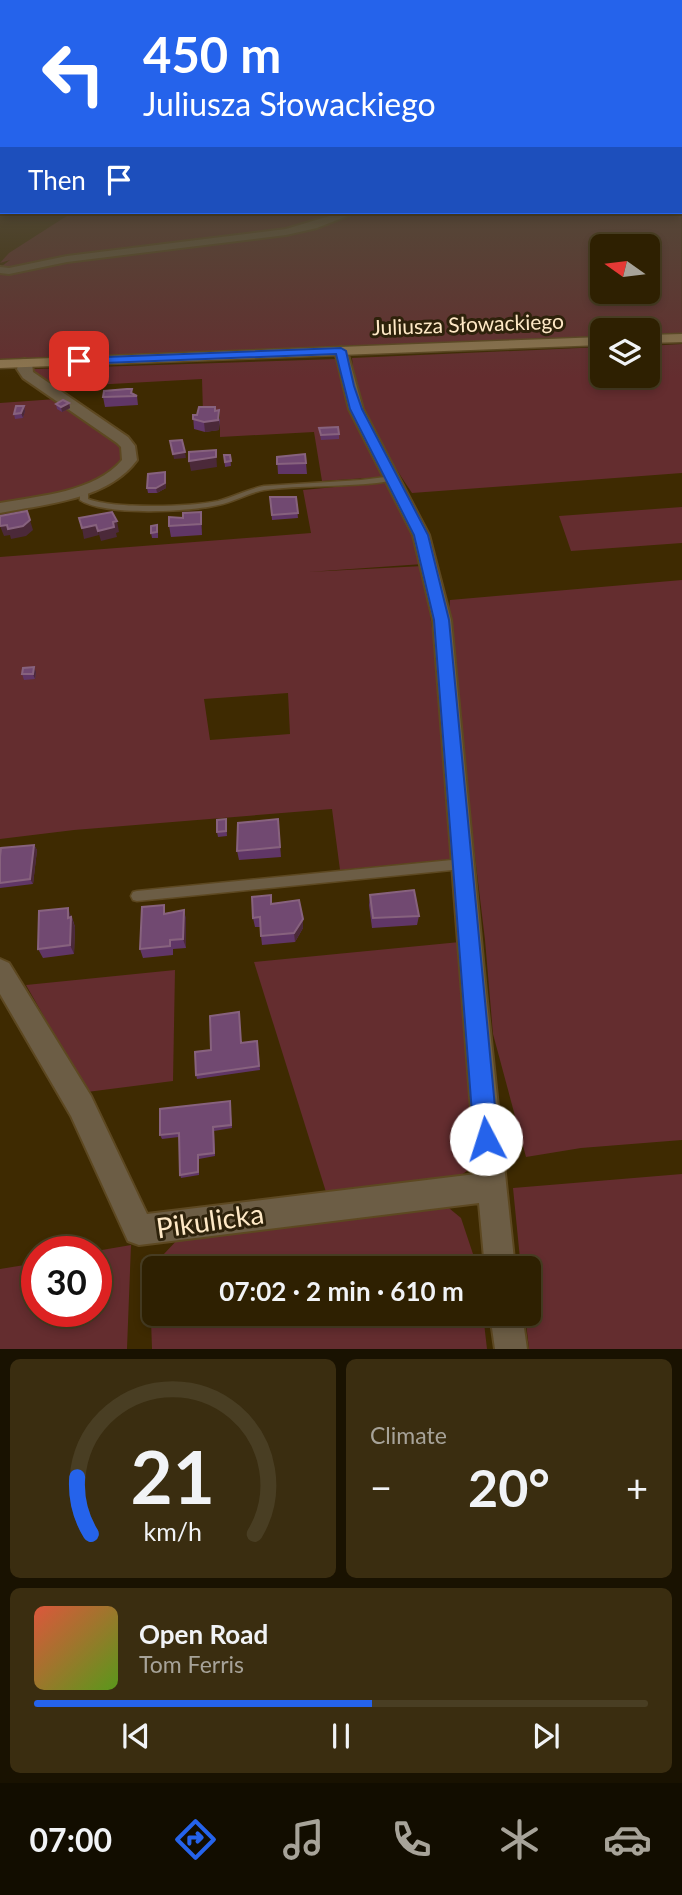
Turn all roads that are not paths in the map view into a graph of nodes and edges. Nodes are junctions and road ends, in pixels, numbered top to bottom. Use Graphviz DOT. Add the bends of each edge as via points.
graph roads {
  1 [pos="126,252"];
  2 [pos="0,270"];
  3 [pos="682,338"];
  4 [pos="660,339"];
  5 [pos="590,341"];
  6 [pos="341,351"];
  7 [pos="25,363"];
  8 [pos="0,364"];
  9 [pos="393,478"];
  10 [pos="84,490"];
  11 [pos="0,508"];
  12 [pos="462,864"];
  13 [pos="137,896"];
  14 [pos="0,971"];
  15 [pos="491,1188"];
  16 [pos="499,1256"];
  17 [pos="508,1326"];
  18 [pos="511,1349"];
  1 -- 2 [label="street"];
  3 -- 4 [label="street"];
  5 -- 6 [label="street, Juliusza Słowackiego"];
  6 -- 7 [label="street, Juliusza Słowackiego"];
  6 -- 9 [label="street" via="356,409"];
  7 -- 8 [label="street, Juliusza Słowackiego"];
  7 -- 10 [label="street" via="28,375 128,447 122,471"];
  9 -- 10 [label="lane" via="265,488 214,504 106,507 84,500"];
  9 -- 12 [label="street" via="421,535 442,620"];
  10 -- 11 [label="street"];
  12 -- 13 [label="lane"];
  12 -- 15 [label="street"];
  14 -- 15 [label="street, Pikulicka" via="81,1106 139,1230"];
  15 -- 16 [label="street"];
  17 -- 18 [label="street"];
}
